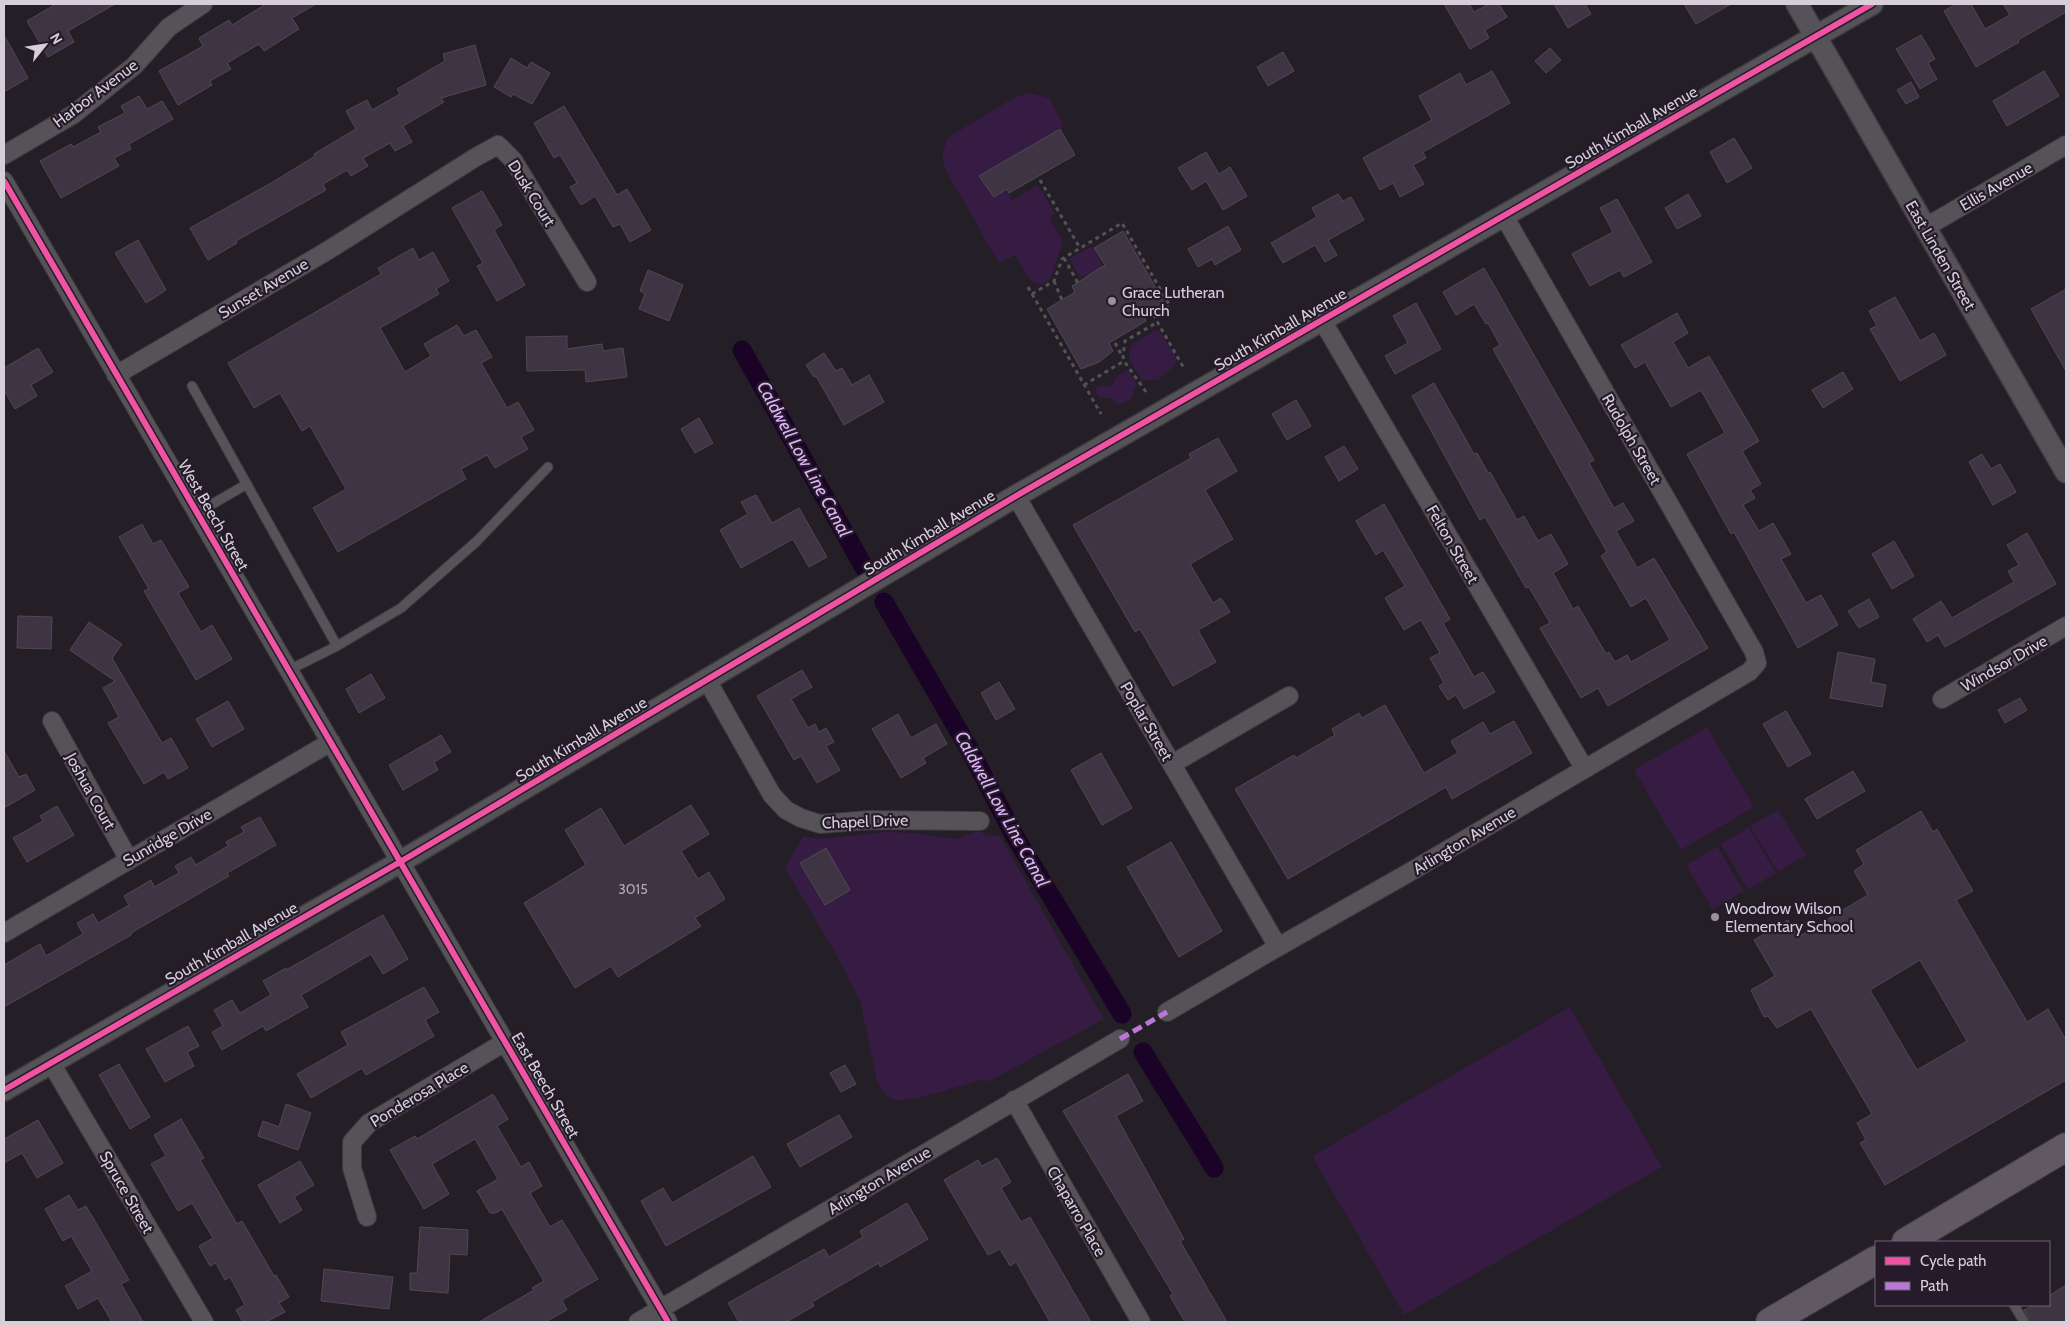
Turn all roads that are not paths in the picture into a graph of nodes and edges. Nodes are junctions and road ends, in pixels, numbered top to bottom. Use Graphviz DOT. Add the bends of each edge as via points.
graph roads {
  1 [pos="203,4"];
  2 [pos="1797,4"];
  3 [pos="1872,4"];
  4 [pos="1816,37"];
  5 [pos="2066,145"];
  6 [pos="4,155"];
  7 [pos="4,181"];
  8 [pos="409,199"];
  9 [pos="1504,216"];
  10 [pos="1926,227"];
  11 [pos="587,282"];
  12 [pos="1322,320"];
  13 [pos="116,375"];
  14 [pos="192,386"];
  15 [pos="548,467"];
  16 [pos="2066,472"];
  17 [pos="247,484"];
  18 [pos="1016,496"];
  19 [pos="197,513"];
  20 [pos="2066,626"];
  21 [pos="337,646"];
  22 [pos="1756,663"];
  23 [pos="289,670"];
  24 [pos="707,680"];
  25 [pos="1289,696"];
  26 [pos="1942,699"];
  27 [pos="52,722"];
  28 [pos="331,742"];
  29 [pos="1172,764"];
  30 [pos="1584,768"];
  31 [pos="980,821"];
  32 [pos="129,860"];
  33 [pos="400,862"];
  34 [pos="4,933"];
  35 [pos="1278,947"];
  36 [pos="1167,1012"];
  37 [pos="1120,1039"];
  38 [pos="505,1042"];
  39 [pos="51,1062"];
  40 [pos="4,1090"];
  41 [pos="1014,1100"];
  42 [pos="2066,1147"];
  43 [pos="367,1217"];
  44 [pos="1908,1241"];
  45 [pos="1875,1261"];
  46 [pos="2015,1306"];
  47 [pos="664,1316"];
  48 [pos="204,1322"];
  49 [pos="638,1322"];
  50 [pos="1140,1322"];
  51 [pos="1770,1322"];
  52 [pos="2024,1322"];
  1 -- 6 [label="street, Harbor Avenue" via="169,27 134,66 74,114"];
  2 -- 4 [label="street, East Linden Street"];
  3 -- 4 [label="street, South Kimball Avenue"];
  4 -- 9 [label="street, South Kimball Avenue"];
  4 -- 10 [label="street, East Linden Street"];
  5 -- 10 [label="street, Ellis Avenue"];
  7 -- 13 [label="street, West Beech Street"];
  8 -- 11 [label="street, Dusk Court" via="498,145 513,160"];
  8 -- 13 [label="street, Sunset Avenue"];
  9 -- 12 [label="street, South Kimball Avenue"];
  9 -- 22 [label="street, Rudolph Street" via="1754,652"];
  10 -- 16 [label="street, East Linden Street"];
  12 -- 18 [label="street, South Kimball Avenue"];
  12 -- 30 [label="street, Felton Street"];
  13 -- 19 [label="street, West Beech Street"];
  14 -- 17 [label="lane"];
  15 -- 21 [label="lane" via="477,541 401,608"];
  17 -- 19 [label="lane"];
  17 -- 21 [label="lane"];
  18 -- 24 [label="street, South Kimball Avenue"];
  18 -- 29 [label="street, Poplar Street"];
  19 -- 23 [label="street, West Beech Street"];
  20 -- 26 [label="street, Windsor Drive"];
  21 -- 23 [label="lane"];
  22 -- 30 [label="street, Arlington Avenue" via="1749,672"];
  23 -- 28 [label="street, West Beech Street"];
  24 -- 31 [label="street, Chapel Drive" via="772,795 786,810 801,818 820,824 869,820"];
  24 -- 33 [label="street, South Kimball Avenue"];
  25 -- 29 [label="street"];
  27 -- 32 [label="street, Joshua Court"];
  28 -- 32 [label="street, Sunridge Drive"];
  28 -- 33 [label="street, West Beech Street"];
  29 -- 35 [label="street, Poplar Street"];
  30 -- 35 [label="street, Arlington Avenue"];
  32 -- 34 [label="street, Sunridge Drive"];
  33 -- 38 [label="street, East Beech Street"];
  33 -- 39 [label="street, South Kimball Avenue"];
  35 -- 36 [label="street, Arlington Avenue"];
  37 -- 41 [label="street, Arlington Avenue"];
  38 -- 43 [label="street, Ponderosa Place" via="369,1123 352,1142 352,1168"];
  38 -- 47 [label="street, East Beech Street"];
  39 -- 40 [label="street, South Kimball Avenue"];
  39 -- 48 [label="street, Spruce Street"];
  41 -- 47 [label="street, Arlington Avenue"];
  41 -- 50 [label="street, Chaparro Place"];
  42 -- 44 [label="main road"];
  45 -- 51 [label="main road"];
  46 -- 52 [label="lane"];
  47 -- 49 [label="street, Arlington Avenue"];
}
